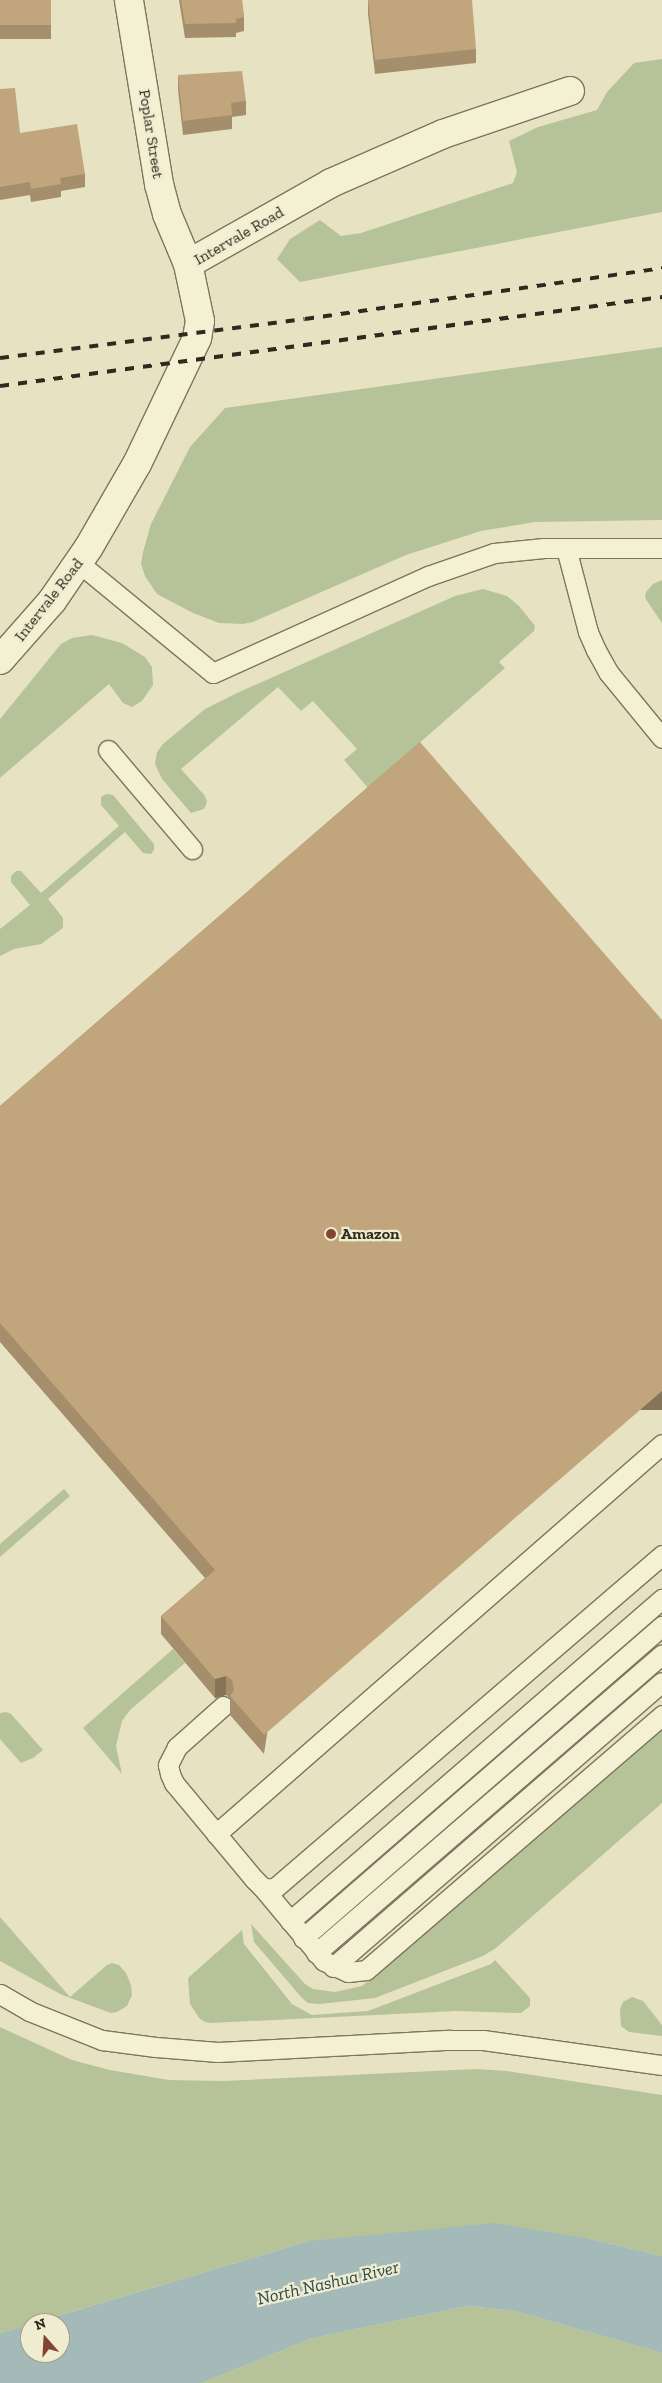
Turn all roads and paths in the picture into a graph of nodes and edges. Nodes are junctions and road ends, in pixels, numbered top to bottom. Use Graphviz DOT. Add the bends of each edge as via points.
graph roads {
  1 [pos="129,0"];
  2 [pos="570,91"];
  3 [pos="188,264"];
  4 [pos="566,548"];
  5 [pos="662,548"];
  6 [pos="79,563"];
  7 [pos="3,654"];
  8 [pos="662,738"];
  9 [pos="108,750"];
  10 [pos="192,849"];
  11 [pos="662,1444"];
  12 [pos="662,1555"];
  13 [pos="662,1599"];
  14 [pos="662,1626"];
  15 [pos="662,1654"];
  16 [pos="662,1682"];
  17 [pos="223,1706"];
  18 [pos="662,1714"];
  19 [pos="216,1834"];
  20 [pos="262,1887"];
  21 [pos="290,1921"];
  22 [pos="303,1938"];
  23 [pos="316,1953"];
  24 [pos="333,1967"];
  25 [pos="0,1994"];
  26 [pos="662,2065"];
  1 -- 3 [label="main road, Poplar Street" via="159,184 167,214"];
  2 -- 3 [label="main road, Intervale Road" via="443,134 331,183"];
  3 -- 6 [label="main road, Intervale Road" via="200,321 197,338 137,464"];
  4 -- 5 [label="lane"];
  4 -- 6 [label="lane" via="520,549 464,562 214,673"];
  4 -- 8 [label="lane" via="588,632 596,650 608,672"];
  6 -- 7 [label="main road, Intervale Road" via="52,601"];
  9 -- 10 [label="lane"];
  11 -- 19 [label="lane"];
  12 -- 20 [label="lane" via="288,1879 276,1887"];
  13 -- 21 [label="lane"];
  14 -- 22 [label="lane"];
  15 -- 23 [label="lane"];
  16 -- 24 [label="lane"];
  17 -- 19 [label="lane" via="177,1747 168,1765 174,1783"];
  18 -- 24 [label="lane" via="375,1963 358,1972"];
  19 -- 20 [label="lane"];
  20 -- 21 [label="lane"];
  21 -- 22 [label="lane"];
  22 -- 23 [label="lane"];
  23 -- 24 [label="lane"];
  25 -- 26 [label="lane" via="29,2011 92,2036 156,2047 218,2052 483,2040"];
}
